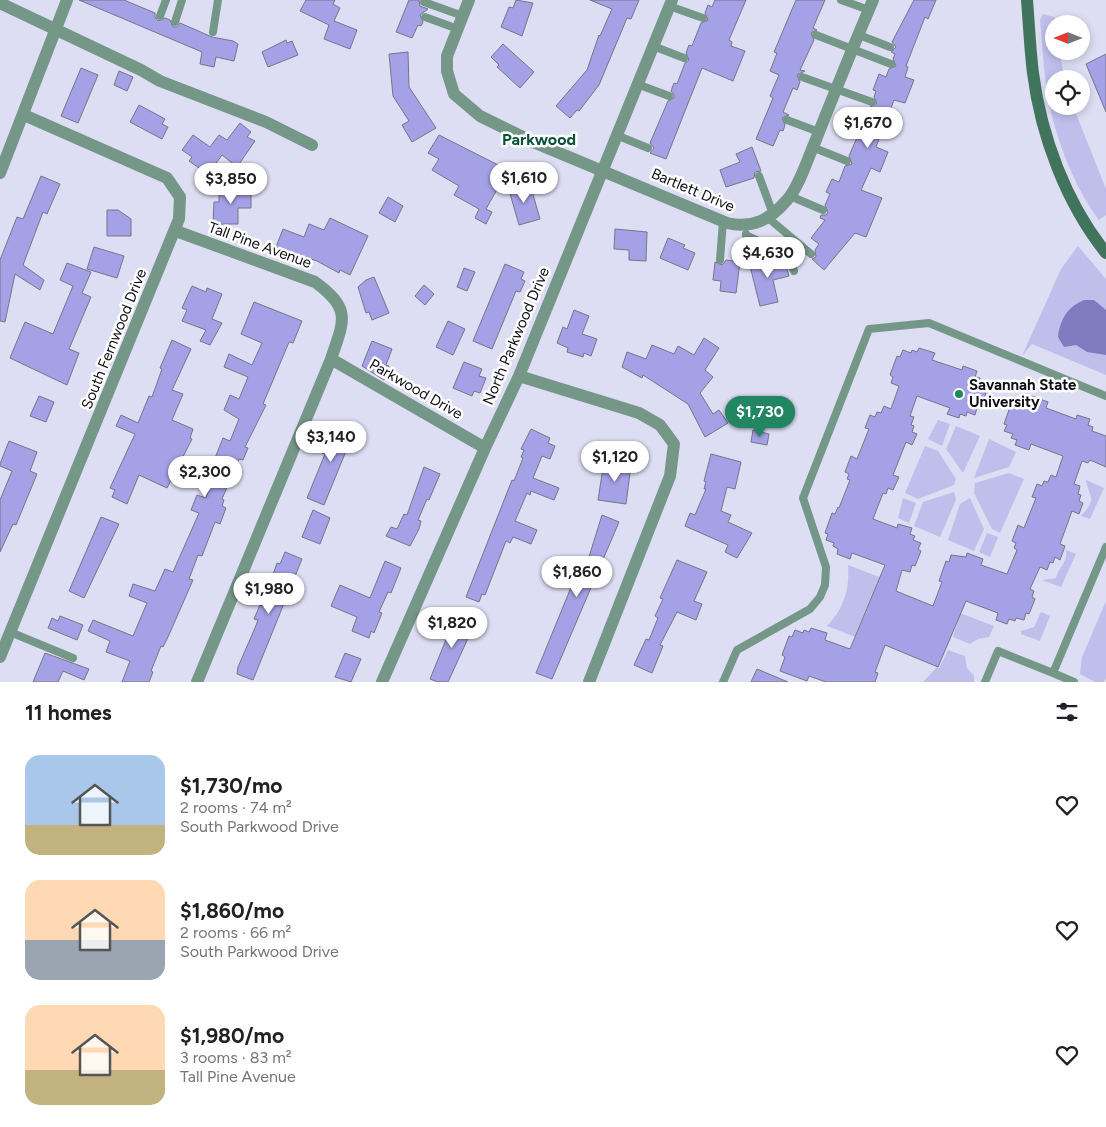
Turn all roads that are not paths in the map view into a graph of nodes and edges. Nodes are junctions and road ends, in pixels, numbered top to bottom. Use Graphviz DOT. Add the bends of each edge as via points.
graph roads {
  1 [pos="67,0"];
  2 [pos="166,0"];
  3 [pos="182,0"];
  4 [pos="218,0"];
  5 [pos="469,0"];
  6 [pos="841,0"];
  7 [pos="1027,0"];
  8 [pos="424,2"];
  9 [pos="0,3"];
  10 [pos="670,3"];
  11 [pos="871,5"];
  12 [pos="160,16"];
  13 [pos="425,16"];
  14 [pos="463,16"];
  15 [pos="703,18"];
  16 [pos="175,22"];
  17 [pos="458,29"];
  18 [pos="54,30"];
  19 [pos="213,32"];
  20 [pos="816,35"];
  21 [pos="858,35"];
  22 [pos="653,46"];
  23 [pos="853,48"];
  24 [pos="890,48"];
  25 [pos="684,58"];
  26 [pos="891,64"];
  27 [pos="802,77"];
  28 [pos="637,84"];
  29 [pos="836,90"];
  30 [pos="669,96"];
  31 [pos="872,102"];
  32 [pos="24,115"];
  33 [pos="787,120"];
  34 [pos="819,132"];
  35 [pos="616,135"];
  36 [pos="312,145"];
  37 [pos="812,147"];
  38 [pos="648,148"];
  39 [pos="847,161"];
  40 [pos="0,172"];
  41 [pos="601,172"];
  42 [pos="759,176"];
  43 [pos="790,196"];
  44 [pos="823,210"];
  45 [pos="770,215"];
  46 [pos="723,221"];
  47 [pos="176,231"];
  48 [pos="745,231"];
  49 [pos="1106,253"];
  50 [pos="811,254"];
  51 [pos="720,260"];
  52 [pos="753,261"];
  53 [pos="794,271"];
  54 [pos="331,360"];
  55 [pos="519,376"];
  56 [pos="1106,396"];
  57 [pos="485,448"];
  58 [pos="1106,547"];
  59 [pos="10,632"];
  60 [pos="0,657"];
  61 [pos="73,658"];
  62 [pos="1053,673"];
  63 [pos="197,682"];
  64 [pos="382,682"];
  65 [pos="589,682"];
  66 [pos="723,682"];
  67 [pos="985,682"];
  68 [pos="1074,682"];
  1 -- 18 [label="street"];
  2 -- 12 [label="lane"];
  3 -- 16 [label="lane"];
  4 -- 19 [label="lane"];
  5 -- 14 [label="street, Bartlett Drive"];
  6 -- 11 [label="lane"];
  7 -- 49 [label="street" via="1033,75 1046,137 1069,195"];
  8 -- 14 [label="lane"];
  9 -- 18 [label="street"];
  10 -- 15 [label="lane"];
  10 -- 22 [label="street, North Parkwood Drive"];
  11 -- 21 [label="street, Bartlett Drive"];
  13 -- 17 [label="lane"];
  14 -- 17 [label="street, Bartlett Drive"];
  17 -- 41 [label="street, Bartlett Drive" via="447,56 447,71 454,94 480,116"];
  18 -- 32 [label="street"];
  18 -- 36 [label="street" via="160,81 266,122"];
  20 -- 23 [label="lane"];
  21 -- 23 [label="street, Bartlett Drive"];
  21 -- 24 [label="lane"];
  22 -- 25 [label="lane"];
  22 -- 28 [label="street, North Parkwood Drive"];
  23 -- 26 [label="lane"];
  23 -- 29 [label="street, Bartlett Drive"];
  27 -- 29 [label="lane"];
  28 -- 30 [label="lane"];
  28 -- 35 [label="street, North Parkwood Drive"];
  29 -- 31 [label="lane"];
  29 -- 34 [label="street, Bartlett Drive"];
  32 -- 40 [label="street"];
  32 -- 47 [label="street, South Fernwood Drive" via="167,178 180,197"];
  33 -- 34 [label="lane"];
  34 -- 37 [label="street, Bartlett Drive"];
  35 -- 38 [label="lane"];
  35 -- 41 [label="street, North Parkwood Drive"];
  37 -- 39 [label="lane"];
  37 -- 43 [label="street, Bartlett Drive"];
  41 -- 46 [label="street, Bartlett Drive" via="624,178"];
  41 -- 55 [label="street, North Parkwood Drive"];
  42 -- 45 [label="lane"];
  43 -- 44 [label="lane"];
  43 -- 45 [label="street, Bartlett Drive"];
  45 -- 48 [label="street, Bartlett Drive"];
  45 -- 50 [label="lane"];
  46 -- 48 [label="street, Bartlett Drive"];
  46 -- 51 [label="lane"];
  47 -- 54 [label="street, Tall Pine Avenue" via="314,282 333,296 341,309 343,324"];
  47 -- 59 [label="street, South Fernwood Drive"];
  48 -- 52 [label="lane"];
  48 -- 53 [label="lane" via="788,255"];
  54 -- 57 [label="street, Parkwood Drive"];
  54 -- 63 [label="street, Tall Pine Avenue"];
  55 -- 57 [label="street, North Parkwood Drive"];
  55 -- 65 [label="street" via="639,413 660,425 674,444 670,476"];
  56 -- 66 [label="lane" via="928,323 869,329 803,498 826,567 825,585 810,609 737,650"];
  57 -- 64 [label="street, North Parkwood Drive"];
  58 -- 62 [label="lane"];
  59 -- 60 [label="street, South Fernwood Drive"];
  59 -- 61 [label="lane"];
  62 -- 67 [label="lane" via="998,651"];
  62 -- 68 [label="lane"];
}
